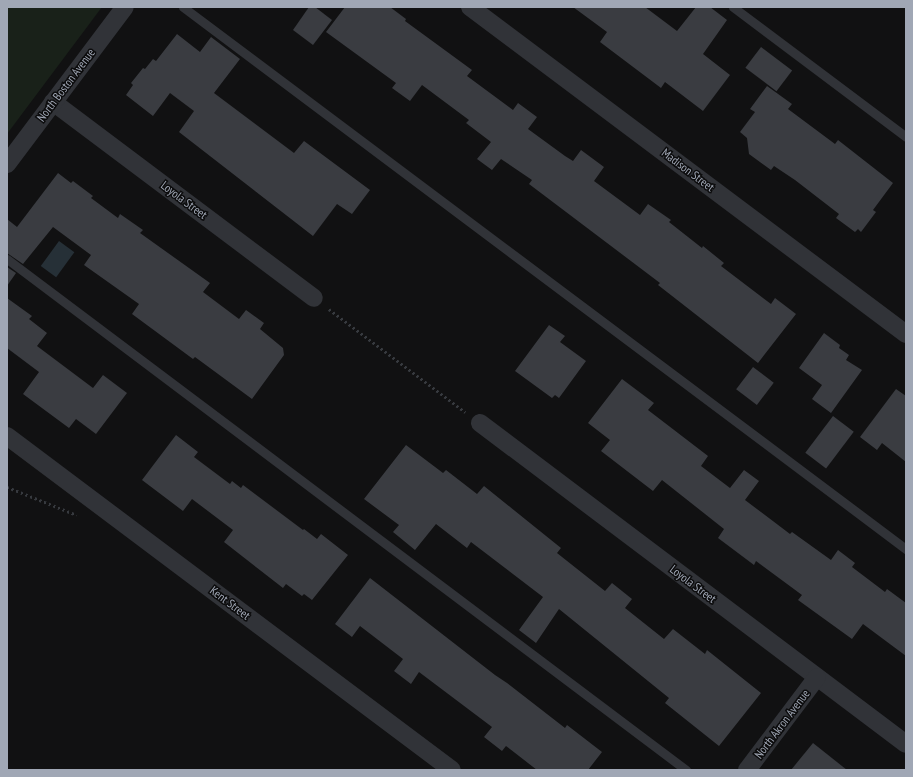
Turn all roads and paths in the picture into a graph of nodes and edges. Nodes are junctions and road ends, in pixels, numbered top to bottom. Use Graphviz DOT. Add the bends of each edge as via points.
graph roads {
  1 [pos="125,7"];
  2 [pos="183,7"];
  3 [pos="470,7"];
  4 [pos="733,7"];
  5 [pos="53,102"];
  6 [pos="906,137"];
  7 [pos="7,164"];
  8 [pos="7,259"];
  9 [pos="314,298"];
  10 [pos="906,334"];
  11 [pos="480,423"];
  12 [pos="7,436"];
  13 [pos="906,549"];
  14 [pos="817,677"];
  15 [pos="906,744"];
  16 [pos="452,770"];
  17 [pos="686,770"];
  18 [pos="747,770"];
  1 -- 5 [label="street, North Boston Avenue"];
  2 -- 13 [label="lane"];
  3 -- 10 [label="street, Madison Street"];
  4 -- 6 [label="lane"];
  5 -- 7 [label="street, North Boston Avenue"];
  5 -- 9 [label="street, Loyola Street"];
  8 -- 17 [label="lane"];
  9 -- 11 [label="path"];
  11 -- 14 [label="street, Loyola Street"];
  12 -- 16 [label="street, Kent Street"];
  14 -- 15 [label="street, Loyola Street"];
  14 -- 18 [label="street, North Akron Avenue"];
}
